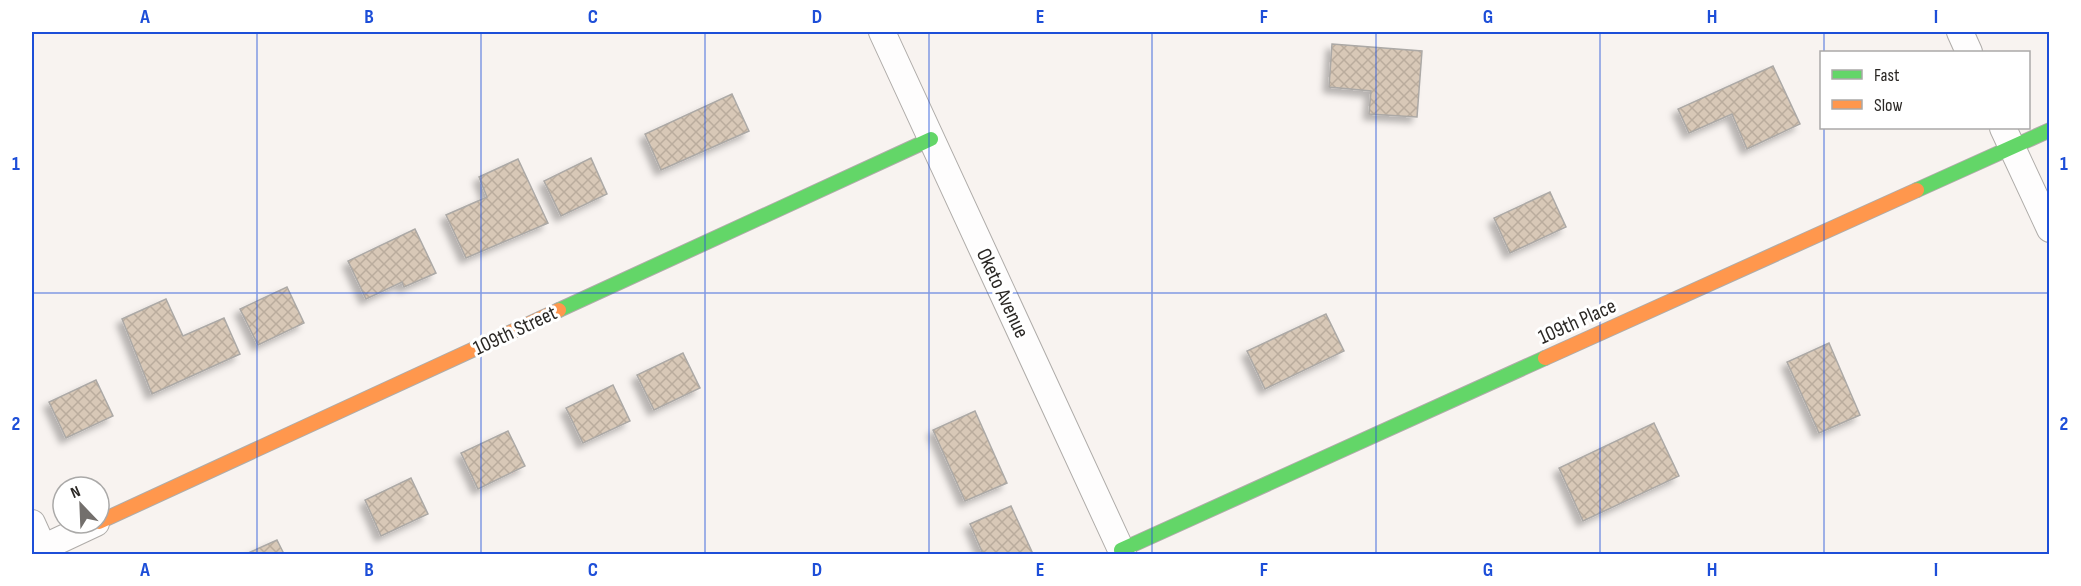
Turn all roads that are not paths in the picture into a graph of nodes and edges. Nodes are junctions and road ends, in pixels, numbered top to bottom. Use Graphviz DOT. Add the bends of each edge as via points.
graph roads {
  1 [pos="882,32"];
  2 [pos="1960,32"];
  3 [pos="1969,51"];
  4 [pos="2049,130"];
  5 [pos="2008,137"];
  6 [pos="931,139"];
  7 [pos="2049,230"];
  8 [pos="111,516"];
  9 [pos="32,522"];
  10 [pos="73,535"];
  11 [pos="40,552"];
  12 [pos="1122,552"];
  1 -- 6 [label="street, Oketo Avenue"];
  2 -- 3 [label="street"];
  4 -- 5 [label="street, 109th Place"];
  5 -- 7 [label="street"];
  5 -- 12 [label="street, 109th Place"];
  6 -- 8 [label="street, 109th Street"];
  6 -- 12 [label="street, Oketo Avenue"];
  9 -- 11 [label="street"];
  10 -- 11 [label="street, 109th Street"];
}
